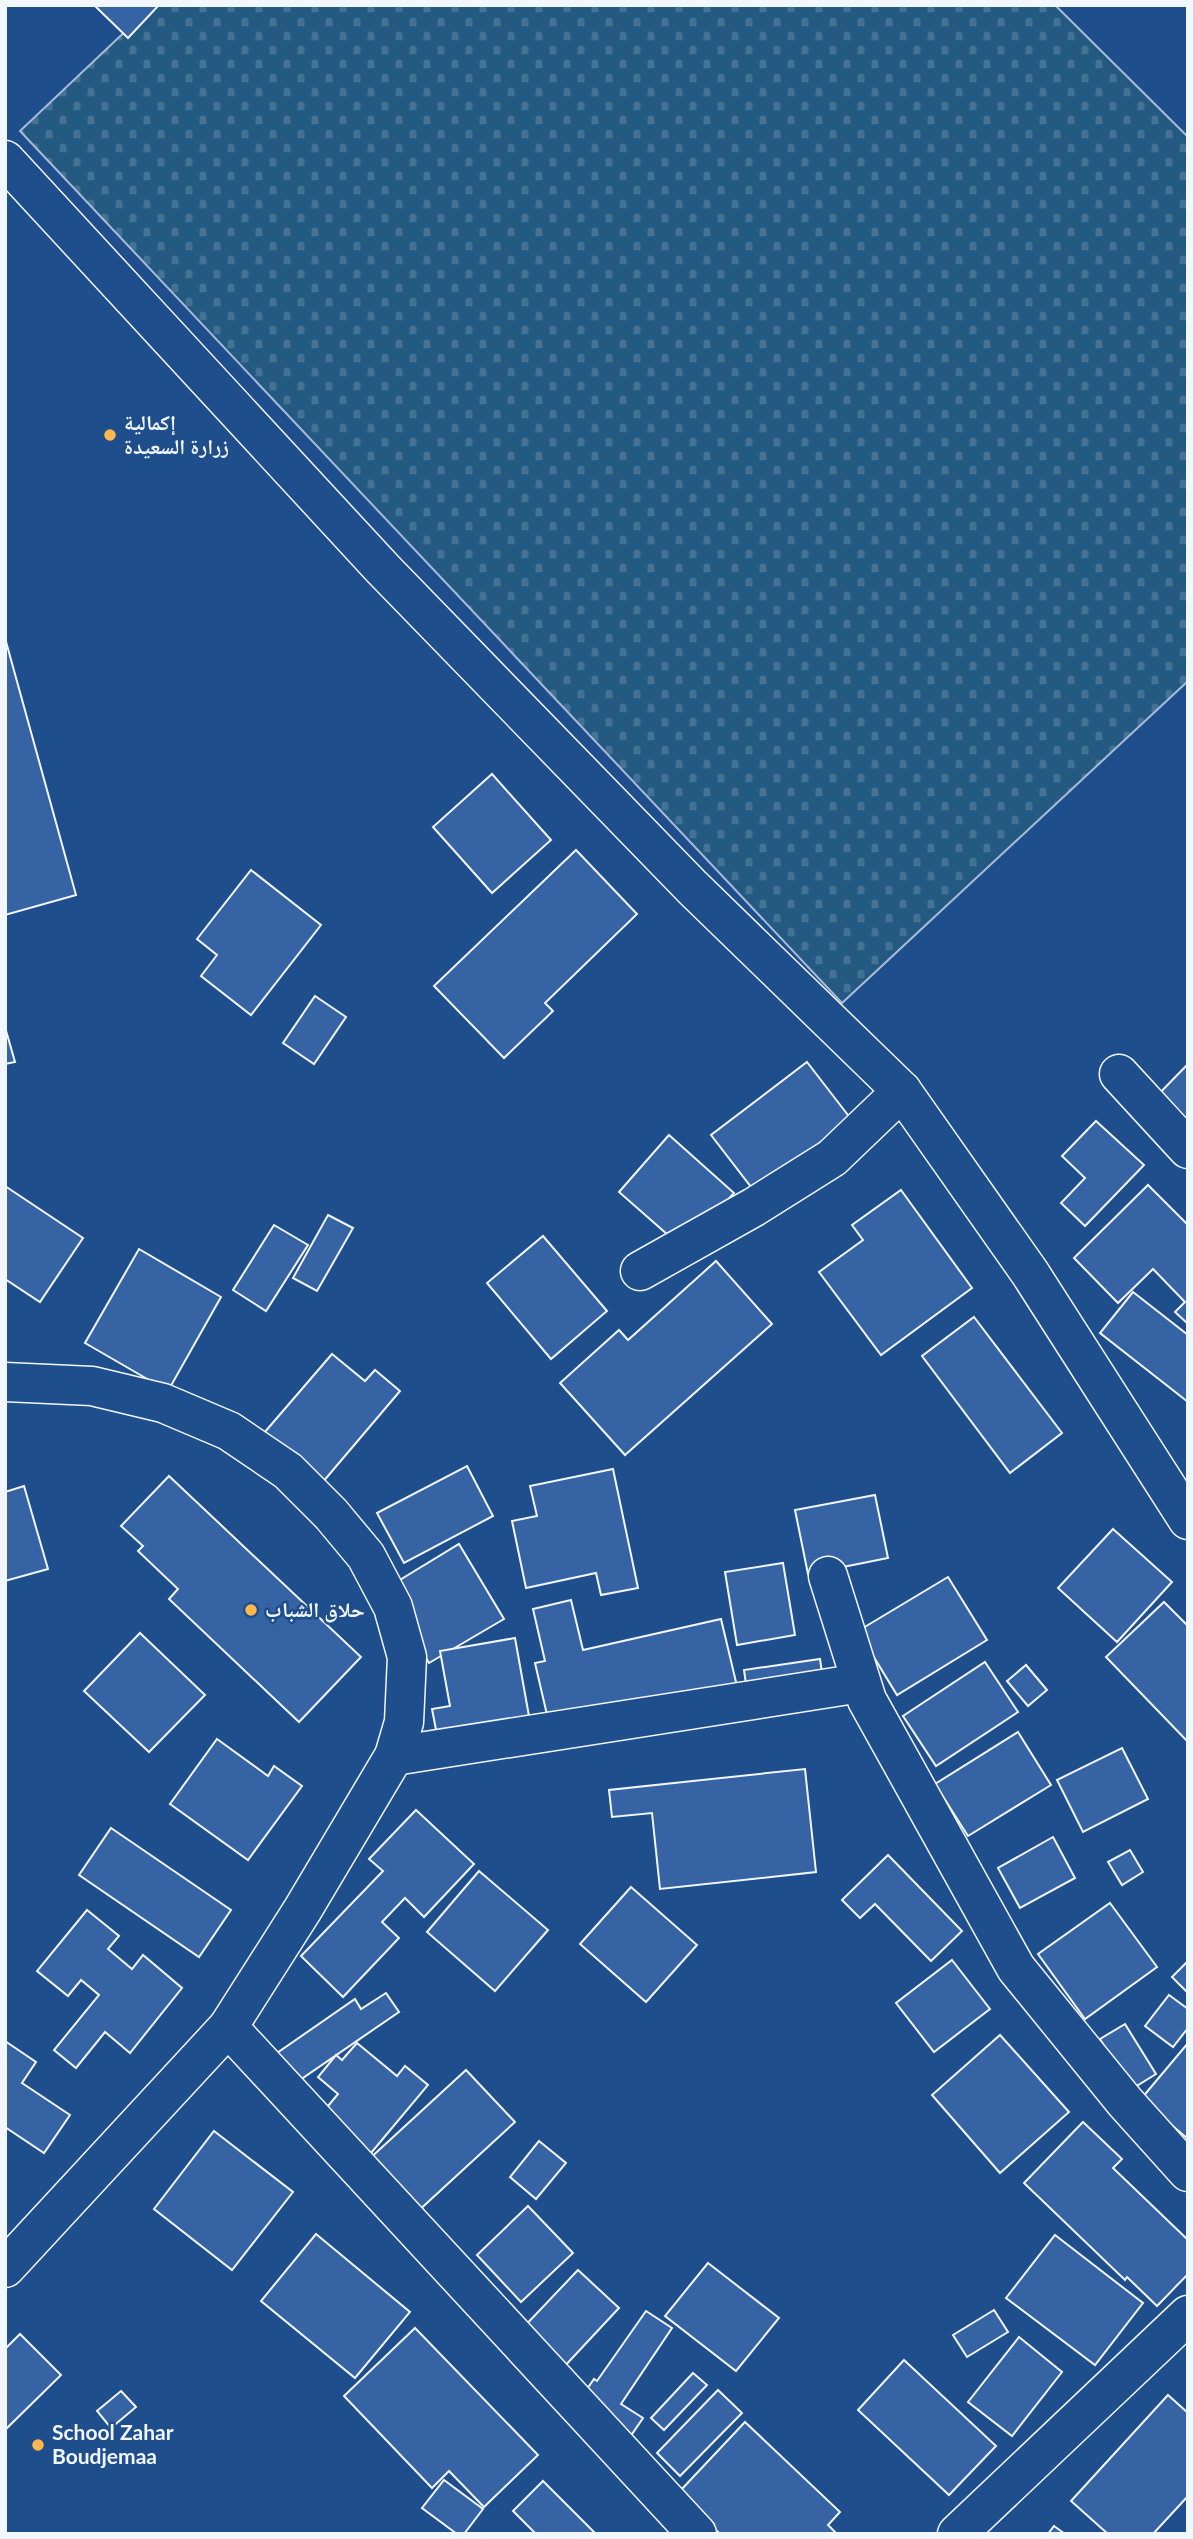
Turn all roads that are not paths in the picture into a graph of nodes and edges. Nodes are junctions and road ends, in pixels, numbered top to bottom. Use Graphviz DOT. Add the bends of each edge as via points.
graph roads {
  1 [pos="5,160"];
  2 [pos="1119,1074"];
  3 [pos="902,1091"];
  4 [pos="1188,1149"];
  5 [pos="640,1271"];
  6 [pos="5,1382"];
  7 [pos="1188,1520"];
  8 [pos="828,1576"];
  9 [pos="861,1683"];
  10 [pos="394,1756"];
  11 [pos="228,2027"];
  12 [pos="1188,2172"];
  13 [pos="5,2268"];
  14 [pos="1188,2315"];
  15 [pos="697,2534"];
  16 [pos="957,2534"];
  1 -- 3 [label="street" via="383,569 692,887"];
  2 -- 4 [label="street"];
  3 -- 5 [label="street" via="832,1158"];
  3 -- 7 [label="street" via="1030,1273"];
  6 -- 10 [label="street" via="92,1386 163,1403 229,1431 288,1471 366,1556 393,1607 407,1657 404,1722"];
  8 -- 9 [label="street"];
  9 -- 10 [label="street"];
  9 -- 12 [label="street" via="1016,1968"];
  10 -- 11 [label="street"];
  11 -- 13 [label="street"];
  11 -- 15 [label="street"];
  14 -- 16 [label="street"];
}
